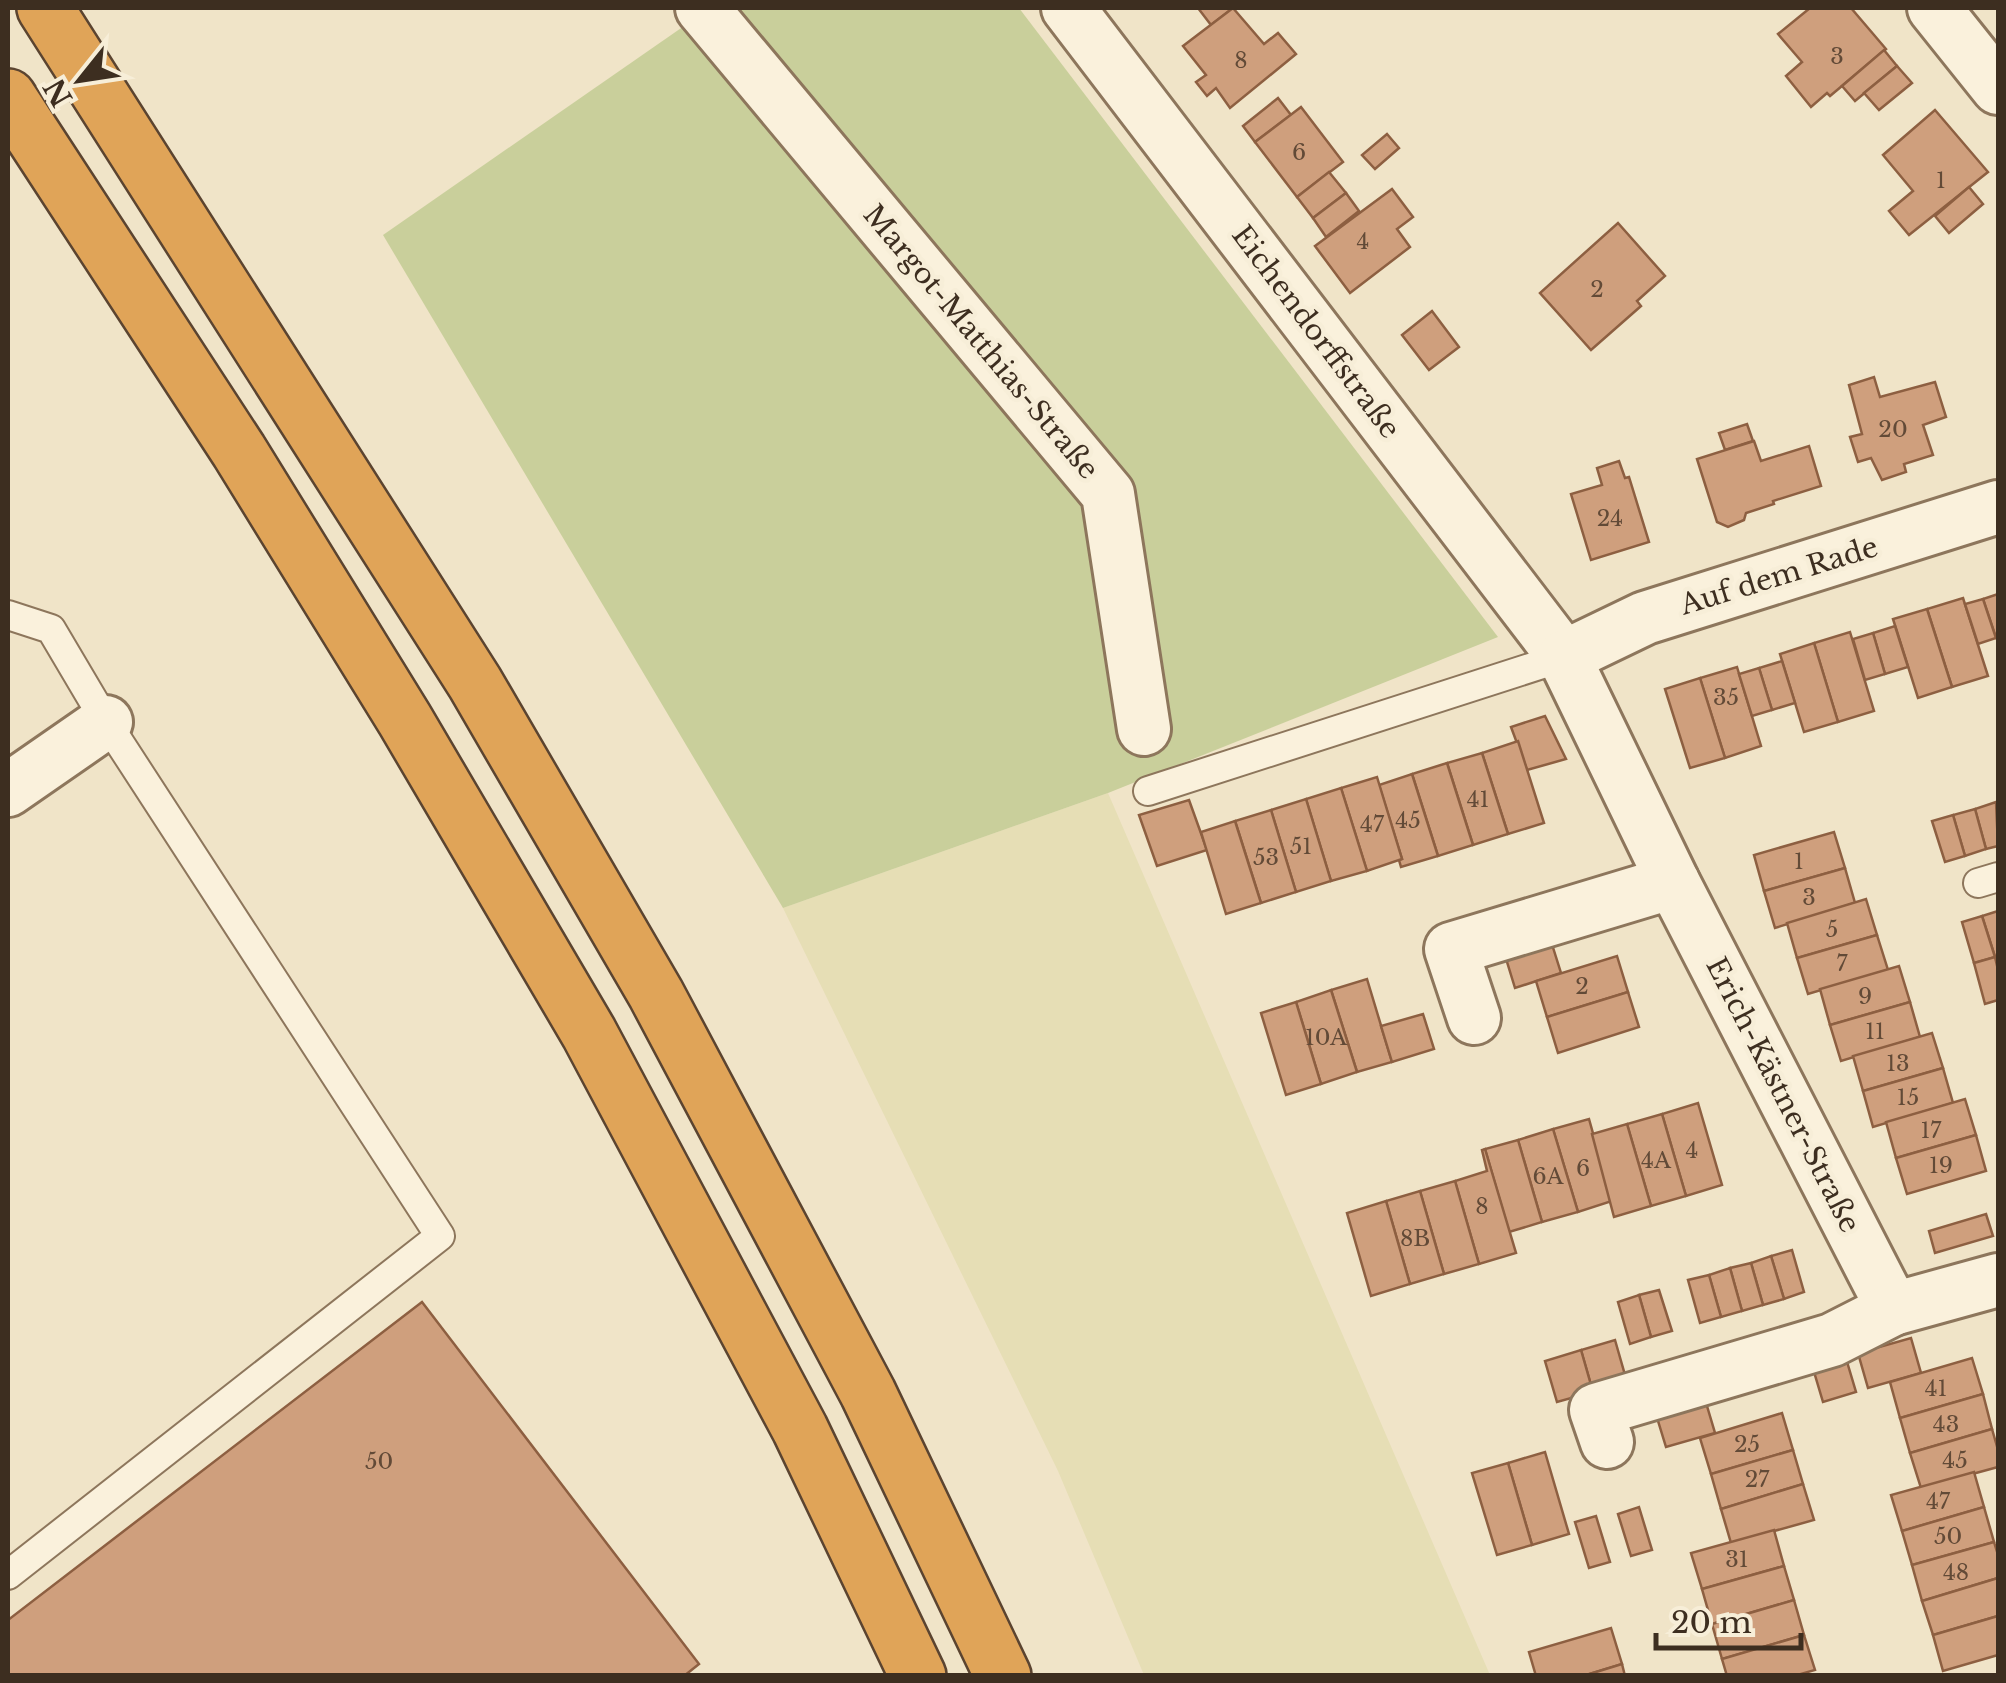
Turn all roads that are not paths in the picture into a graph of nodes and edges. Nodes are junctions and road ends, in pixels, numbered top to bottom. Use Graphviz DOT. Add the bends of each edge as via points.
graph roads {
  1 [pos="45,8"];
  2 [pos="702,8"];
  3 [pos="1068,8"];
  4 [pos="1934,8"];
  5 [pos="1998,88"];
  6 [pos="8,96"];
  7 [pos="1998,507"];
  8 [pos="8,615"];
  9 [pos="1564,656"];
  10 [pos="106,722"];
  11 [pos="1144,729"];
  12 [pos="8,790"];
  13 [pos="1148,791"];
  14 [pos="1673,882"];
  15 [pos="1474,1018"];
  16 [pos="1998,1280"];
  17 [pos="1893,1309"];
  18 [pos="1607,1442"];
  19 [pos="8,1575"];
  20 [pos="918,1676"];
  21 [pos="1003,1676"];
  1 -- 21 [label="highway" via="465,667 646,977 868,1393"];
  2 -- 11 [label="street, Margot-Matthias-Straße" via="1108,494"];
  3 -- 9 [label="street, Eichendorffstraße"];
  4 -- 5 [label="street"];
  6 -- 20 [label="highway" via="291,535 589,1033 800,1429"];
  7 -- 9 [label="street, Auf dem Rade" via="1645,618"];
  8 -- 10 [label="lane" via="51,629"];
  9 -- 13 [label="lane"];
  9 -- 14 [label="street, Erich-Kästner-Straße"];
  10 -- 12 [label="street"];
  10 -- 19 [label="lane" via="440,1236"];
  14 -- 15 [label="street" via="1451,949"];
  14 -- 17 [label="street, Erich-Kästner-Straße"];
  16 -- 17 [label="street"];
  17 -- 18 [label="street" via="1832,1340 1596,1410"];
}
